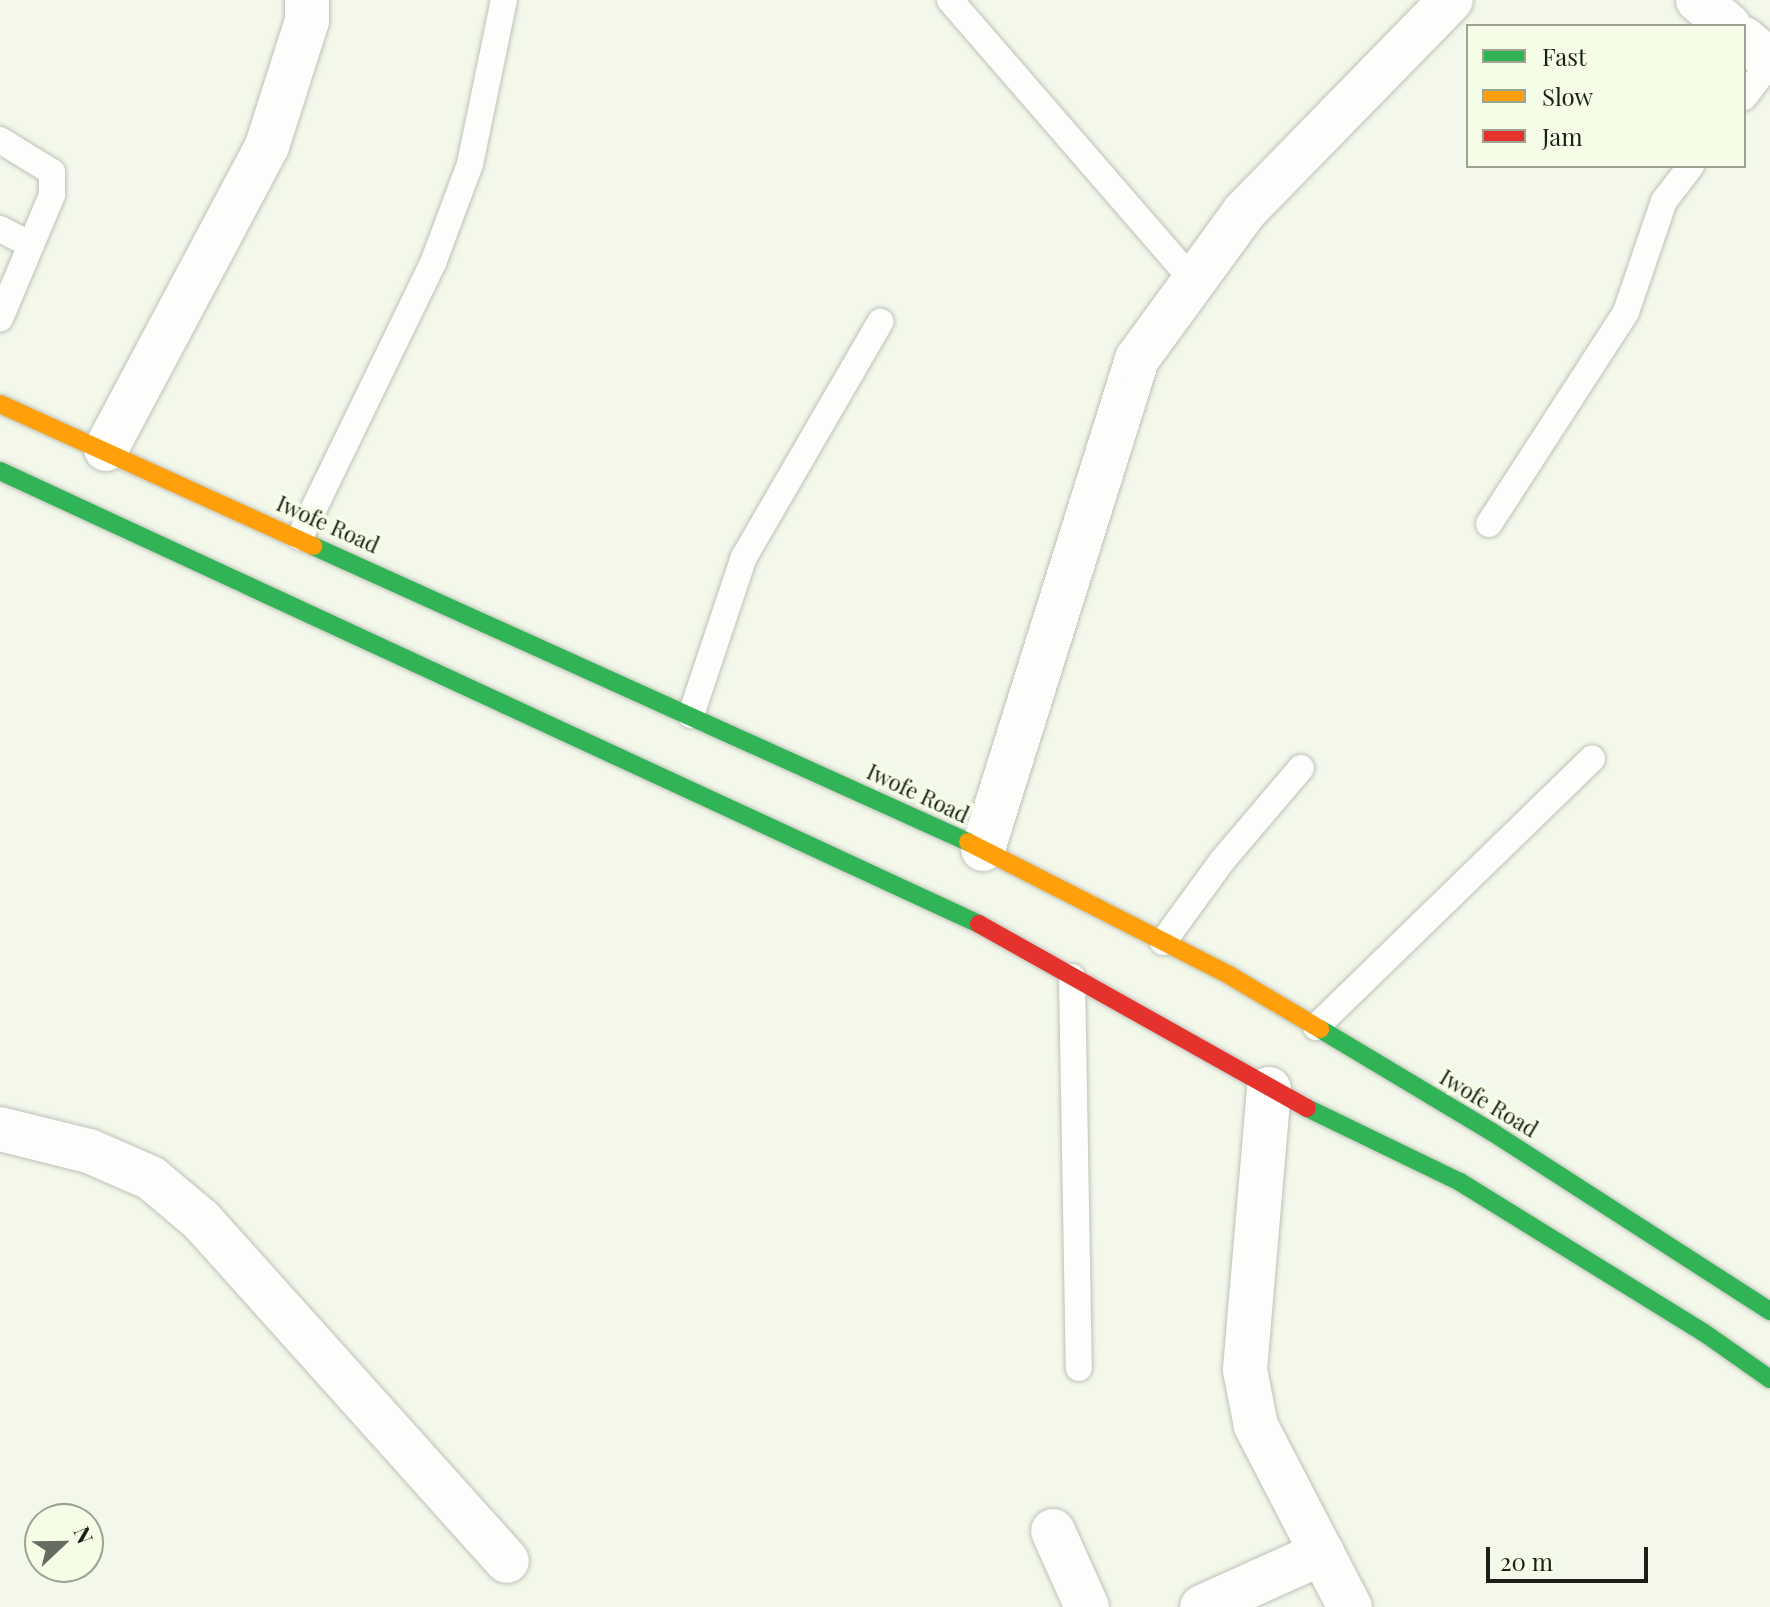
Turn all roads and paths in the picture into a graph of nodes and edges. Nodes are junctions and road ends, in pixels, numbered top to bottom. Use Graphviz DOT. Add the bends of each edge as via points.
graph roads {
  1 [pos="307,0"];
  2 [pos="504,0"];
  3 [pos="950,0"];
  4 [pos="1451,0"];
  5 [pos="1698,0"];
  6 [pos="1727,24"];
  7 [pos="1746,41"];
  8 [pos="1770,62"];
  9 [pos="1746,94"];
  10 [pos="0,140"];
  11 [pos="1689,168"];
  12 [pos="0,229"];
  13 [pos="31,245"];
  14 [pos="1193,281"];
  15 [pos="0,319"];
  16 [pos="880,322"];
  17 [pos="0,404"];
  18 [pos="106,449"];
  19 [pos="0,471"];
  20 [pos="1489,524"];
  21 [pos="300,537"];
  22 [pos="691,715"];
  23 [pos="1592,759"];
  24 [pos="1301,768"];
  25 [pos="983,849"];
  26 [pos="1163,942"];
  27 [pos="1072,977"];
  28 [pos="1316,1027"];
  29 [pos="1269,1089"];
  30 [pos="0,1129"];
  31 [pos="1770,1311"];
  32 [pos="1079,1368"];
  33 [pos="1770,1379"];
  34 [pos="1053,1531"];
  35 [pos="1322,1553"];
  36 [pos="507,1561"];
  37 [pos="1074,1603"];
  38 [pos="1202,1607"];
  39 [pos="1350,1607"];
  1 -- 18 [label="street" via="307,21 267,146"];
  2 -- 21 [label="lane" via="470,164 438,249"];
  3 -- 14 [label="lane"];
  4 -- 14 [label="street" via="1244,212"];
  5 -- 6 [label="street"];
  7 -- 8 [label="street"];
  8 -- 9 [label="lane"];
  10 -- 13 [label="lane" via="52,172 52,195"];
  11 -- 20 [label="lane" via="1664,201 1626,312"];
  12 -- 13 [label="lane"];
  13 -- 15 [label="lane"];
  14 -- 25 [label="street" via="1137,359"];
  16 -- 22 [label="lane" via="744,557"];
  17 -- 18 [label="street, Iwofe Road"];
  18 -- 21 [label="street, Iwofe Road"];
  19 -- 27 [label="street" via="952,909"];
  21 -- 22 [label="street, Iwofe Road"];
  22 -- 25 [label="street, Iwofe Road"];
  23 -- 28 [label="lane"];
  24 -- 26 [label="lane" via="1222,861"];
  25 -- 26 [label="street, Iwofe Road"];
  26 -- 28 [label="street, Iwofe Road"];
  27 -- 29 [label="street"];
  27 -- 32 [label="lane"];
  28 -- 31 [label="street, Iwofe Road" via="1492,1132"];
  29 -- 33 [label="street" via="1460,1182"];
  29 -- 35 [label="street" via="1245,1370 1256,1426"];
  30 -- 36 [label="street" via="89,1151 151,1178 201,1220"];
  34 -- 37 [label="street"];
  35 -- 38 [label="street"];
  35 -- 39 [label="street"];
}
